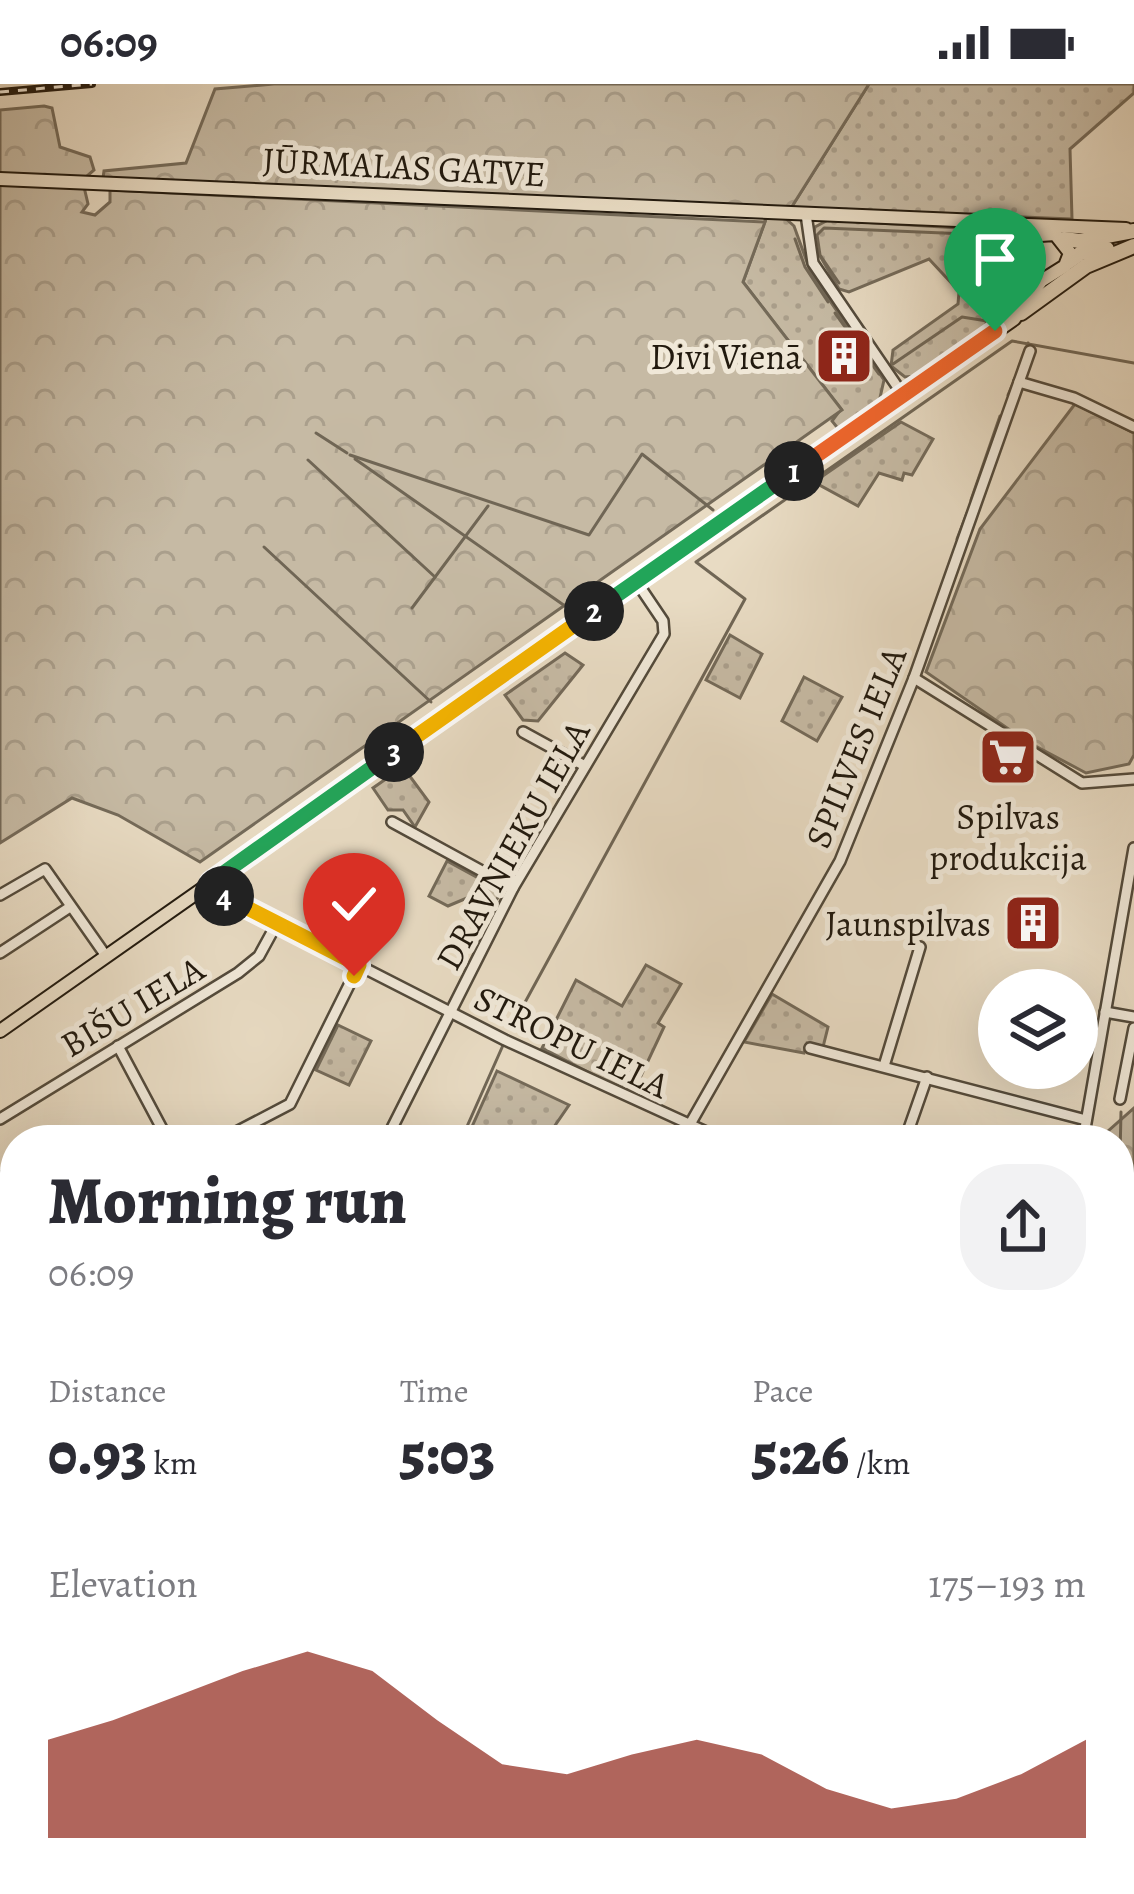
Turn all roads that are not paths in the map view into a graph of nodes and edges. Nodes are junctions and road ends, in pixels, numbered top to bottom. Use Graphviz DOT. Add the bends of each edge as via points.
graph roads {
  1 [pos="0,179"];
  2 [pos="806,214"];
  3 [pos="989,223"];
  4 [pos="1134,230"];
  5 [pos="1060,232"];
  6 [pos="1040,236"];
  7 [pos="1134,246"];
  8 [pos="1032,258"];
  9 [pos="1067,262"];
  10 [pos="1053,272"];
  11 [pos="1021,313"];
  12 [pos="1005,324"];
  13 [pos="1030,351"];
  14 [pos="1019,382"];
  15 [pos="903,395"];
  16 [pos="1134,428"];
  17 [pos="636,581"];
  18 [pos="914,678"];
  19 [pos="523,732"];
  20 [pos="585,766"];
  21 [pos="1134,778"];
  22 [pos="392,822"];
  23 [pos="1134,848"];
  24 [pos="211,882"];
  25 [pos="513,888"];
  26 [pos="0,895"];
  27 [pos="70,907"];
  28 [pos="277,923"];
  29 [pos="920,947"];
  30 [pos="0,953"];
  31 [pos="106,956"];
  32 [pos="359,965"];
  33 [pos="450,1011"];
  34 [pos="1106,1012"];
  35 [pos="1134,1017"];
  36 [pos="1134,1028"];
  37 [pos="0,1031"];
  38 [pos="118,1046"];
  39 [pos="809,1048"];
  40 [pos="884,1066"];
  41 [pos="927,1077"];
  42 [pos="1120,1099"];
  43 [pos="0,1119"];
  44 [pos="1086,1120"];
  45 [pos="160,1125"];
  46 [pos="249,1125"];
  47 [pos="393,1125"];
  48 [pos="686,1125"];
  49 [pos="689,1125"];
  50 [pos="909,1125"];
  51 [pos="1085,1125"];
  1 -- 2 [label="main road, JŪRMALAS GATVE"];
  2 -- 3 [label="main road, JŪRMALAS GATVE"];
  2 -- 15 [label="street" via="813,263"];
  3 -- 5 [label="main road"];
  3 -- 6 [label="main road"];
  3 -- 8 [label="main road"];
  4 -- 5 [label="highway"];
  5 -- 6 [label="main road"];
  5 -- 9 [label="main road"];
  6 -- 8 [label="main road"];
  7 -- 9 [label="highway"];
  7 -- 11 [label="highway" via="1086,266"];
  8 -- 10 [label="main road"];
  8 -- 12 [label="main road" via="1032,277"];
  9 -- 10 [label="main road"];
  10 -- 11 [label="main road"];
  11 -- 12 [label="main road"];
  12 -- 15 [label="main road"];
  13 -- 14 [label="street, SPILVES IELA"];
  14 -- 16 [label="street"];
  14 -- 18 [label="street, SPILVES IELA"];
  15 -- 17 [label="main road"];
  17 -- 20 [label="street, DRAVNIEKU IELA" via="664,634"];
  17 -- 24 [label="main road"];
  18 -- 21 [label="street" via="1082,783"];
  18 -- 49 [label="street, SPILVES IELA" via="841,861"];
  19 -- 20 [label="street"];
  20 -- 25 [label="street, DRAVNIEKU IELA"];
  22 -- 25 [label="street"];
  23 -- 34 [label="street"];
  24 -- 28 [label="street, STROPU IELA"];
  24 -- 31 [label="main road"];
  25 -- 33 [label="street, DRAVNIEKU IELA"];
  26 -- 27 [label="street" via="45,869"];
  27 -- 30 [label="street"];
  27 -- 31 [label="street"];
  28 -- 32 [label="street, STROPU IELA"];
  28 -- 38 [label="street, BIŠU IELA" via="259,956 238,973"];
  29 -- 40 [label="street"];
  31 -- 37 [label="main road"];
  32 -- 33 [label="street, STROPU IELA"];
  32 -- 46 [label="street" via="290,1104"];
  33 -- 47 [label="street, DRAVNIEKU IELA"];
  33 -- 48 [label="street, STROPU IELA"];
  34 -- 35 [label="street"];
  34 -- 44 [label="street"];
  36 -- 42 [label="street"];
  38 -- 43 [label="street, BIŠU IELA"];
  38 -- 45 [label="street"];
  39 -- 40 [label="street"];
  40 -- 41 [label="street"];
  41 -- 44 [label="street"];
  41 -- 50 [label="street"];
  44 -- 51 [label="street"];
}
